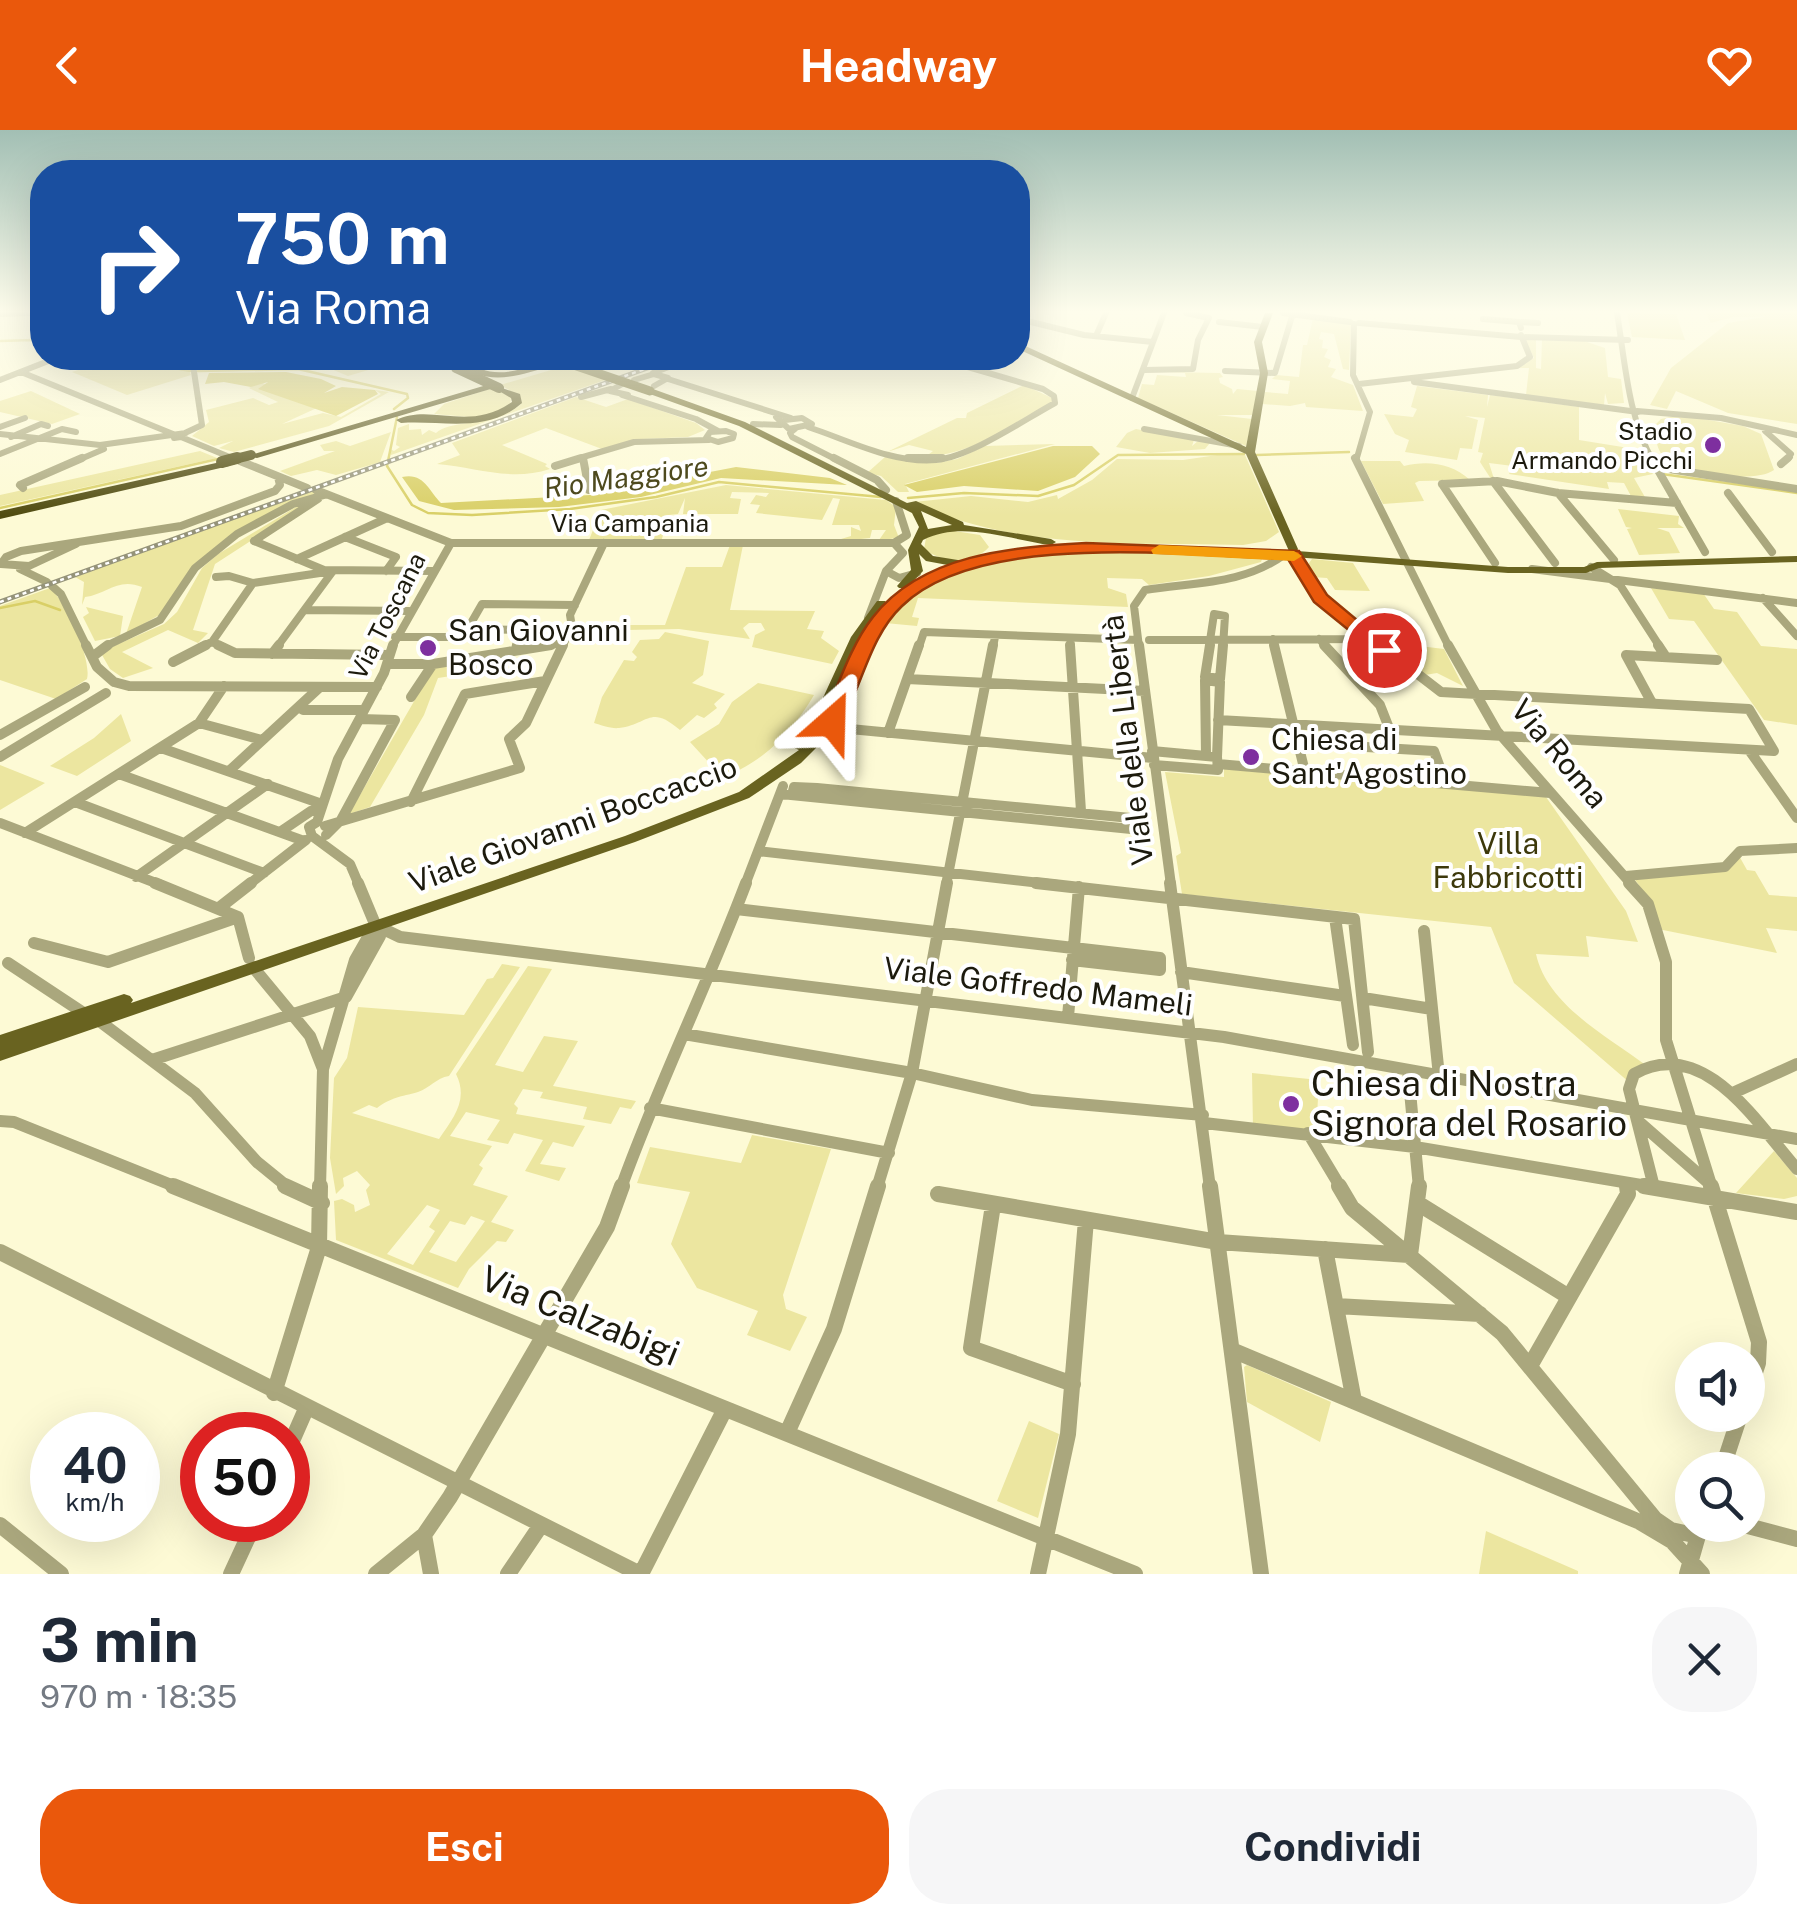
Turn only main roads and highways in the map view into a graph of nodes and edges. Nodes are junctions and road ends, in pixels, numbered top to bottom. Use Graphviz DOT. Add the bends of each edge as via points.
graph roads {
  1 [pos="465,380"];
  2 [pos="484,380"];
  3 [pos="510,380"];
  4 [pos="621,380"];
  5 [pos="1100,380"];
  6 [pos="1262,380"];
  7 [pos="492,386"];
  8 [pos="649,390"];
  9 [pos="445,423"];
  10 [pos="332,435"];
  11 [pos="286,446"];
  12 [pos="1246,451"];
  13 [pos="237,459"];
  14 [pos="893,496"];
  15 [pos="0,514"];
  16 [pos="968,528"];
  17 [pos="983,532"];
  18 [pos="918,541"];
  19 [pos="1288,547"];
  20 [pos="1797,551"];
  21 [pos="1711,556"];
  22 [pos="987,558"];
  23 [pos="1797,559"];
  24 [pos="1405,560"];
  25 [pos="970,563"];
  26 [pos="1576,565"];
  27 [pos="822,726"];
  28 [pos="91,1017"];
  29 [pos="0,1042"];
  30 [pos="0,1054"];
  1 -- 11 [label="highway" via="447,394"];
  2 -- 7 [label="highway, bridge"];
  3 -- 7 [label="highway"];
  4 -- 8 [label="main road, bridge"];
  5 -- 12 [label="main road"];
  6 -- 12 [label="main road"];
  7 -- 9 [label="highway" via="433,408 431,416"];
  7 -- 9 [label="highway" via="517,398 513,407 476,422"];
  7 -- 10 [label="highway"];
  7 -- 11 [label="highway"];
  8 -- 14 [label="main road" via="733,420"];
  8 -- 14 [label="main road" via="753,424"];
  9 -- 10 [label="highway" via="406,419"];
  10 -- 13 [label="highway"];
  11 -- 13 [label="highway"];
  12 -- 19 [label="main road"];
  13 -- 15 [label="highway"];
  14 -- 16 [label="main road"];
  14 -- 18 [label="main road" via="922,520"];
  16 -- 17 [label="main road"];
  16 -- 18 [label="main road" via="937,529"];
  17 -- 19 [label="main road" via="1059,542"];
  17 -- 22 [label="main road" via="997,544"];
  18 -- 25 [label="main road, Viale Giovanni Boccaccio" via="922,554 937,561"];
  18 -- 27 [label="main road, Viale Giovanni Boccaccio" via="912,553 917,573 868,618"];
  19 -- 22 [label="main road, Viale Giovanni Boccaccio" via="1074,548"];
  19 -- 24 [label="main road"];
  19 -- 24 [label="main road"];
  20 -- 21 [label="main road"];
  21 -- 23 [label="main road"];
  21 -- 26 [label="main road"];
  21 -- 26 [label="main road"];
  22 -- 25 [label="main road, Viale Giovanni Boccaccio"];
  24 -- 26 [label="main road"];
  24 -- 26 [label="main road" via="1532,569"];
  25 -- 27 [label="main road, Viale Giovanni Boccaccio" via="920,584 886,611"];
  27 -- 28 [label="main road, Viale Giovanni Boccaccio" via="781,785"];
  28 -- 29 [label="main road"];
  28 -- 30 [label="main road"];
}
